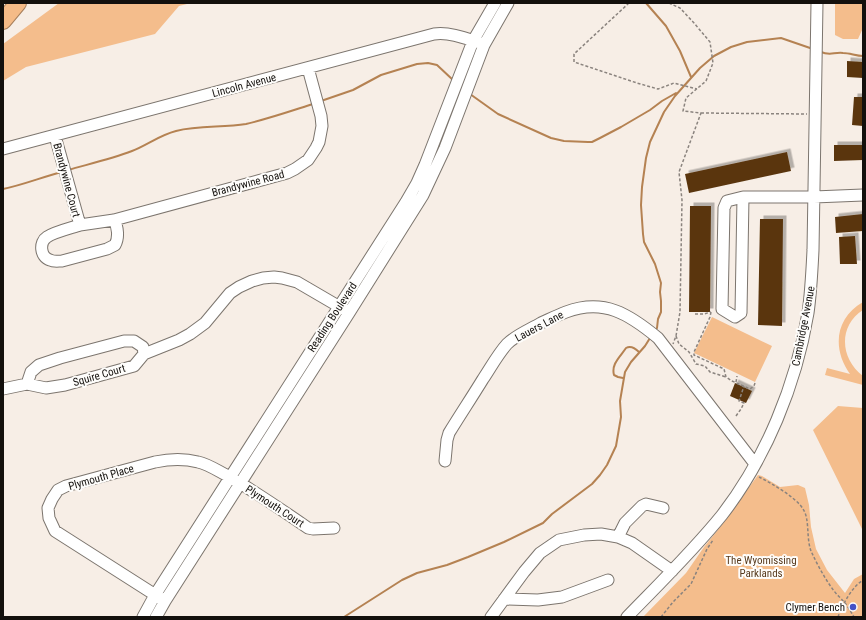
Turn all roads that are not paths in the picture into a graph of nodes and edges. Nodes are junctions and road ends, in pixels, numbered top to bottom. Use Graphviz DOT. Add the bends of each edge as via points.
graph roads {
  1 [pos="18,3"];
  2 [pos="495,3"];
  3 [pos="508,3"];
  4 [pos="817,3"];
  5 [pos="3,20"];
  6 [pos="474,41"];
  7 [pos="484,44"];
  8 [pos="308,68"];
  9 [pos="55,136"];
  10 [pos="3,149"];
  11 [pos="863,195"];
  12 [pos="744,197"];
  13 [pos="814,197"];
  14 [pos="114,220"];
  15 [pos="80,225"];
  16 [pos="339,307"];
  17 [pos="349,313"];
  18 [pos="144,354"];
  19 [pos="27,384"];
  20 [pos="3,389"];
  21 [pos="445,462"];
  22 [pos="755,464"];
  23 [pos="230,477"];
  24 [pos="240,483"];
  25 [pos="663,508"];
  26 [pos="334,528"];
  27 [pos="618,537"];
  28 [pos="672,571"];
  29 [pos="608,580"];
  30 [pos="155,595"];
  31 [pos="504,599"];
  32 [pos="165,601"];
  33 [pos="143,617"];
  34 [pos="156,617"];
  35 [pos="491,617"];
  36 [pos="627,617"];
  1 -- 5 [label="highway"];
  2 -- 6 [label="street, Reading Boulevard"];
  3 -- 7 [label="street, Reading Boulevard"];
  4 -- 13 [label="street, Cambridge Avenue"];
  6 -- 7 [label="street, Lincoln Avenue"];
  6 -- 8 [label="street, Lincoln Avenue" via="449,34 434,34"];
  6 -- 16 [label="street, Reading Boulevard" via="417,183"];
  7 -- 17 [label="street, Reading Boulevard" via="445,148 423,194"];
  8 -- 9 [label="street, Lincoln Avenue"];
  8 -- 14 [label="street, Brandywine Road" via="322,126 319,142 308,160 287,173"];
  9 -- 10 [label="street, Lincoln Avenue"];
  9 -- 15 [label="street, Brandywine Court"];
  11 -- 13 [label="street"];
  12 -- 12 [label="street" via="727,201 724,208 722,309 735,317 740,313"];
  12 -- 13 [label="street"];
  13 -- 22 [label="street, Cambridge Avenue" via="808,313 784,402"];
  14 -- 15 [label="street, Brandywine Court"];
  14 -- 15 [label="street, Brandywine Court" via="118,238 115,245 62,260 48,260 42,250 44,240 48,236"];
  16 -- 17 [label="street, Squire Court"];
  16 -- 18 [label="street, Squire Court" via="297,282 274,277 263,278 244,284 230,293 205,323 190,334"];
  16 -- 23 [label="street, Reading Boulevard"];
  17 -- 24 [label="street, Reading Boulevard"];
  18 -- 19 [label="street, Squire Court" via="134,366 65,385 46,388"];
  18 -- 19 [label="street" via="142,347 134,341 124,340 39,365 31,372"];
  19 -- 20 [label="street, Squire Court"];
  21 -- 22 [label="street, Lauers Lane" via="449,433 508,343 561,314 582,308 602,308 629,316 658,338"];
  22 -- 28 [label="street, Cambridge Avenue" via="722,514"];
  23 -- 24 [label="street, Plymouth Place"];
  23 -- 30 [label="street, Reading Boulevard"];
  23 -- 30 [label="street, Plymouth Place" via="198,462 167,460 66,486 58,490 52,499 48,508 55,531"];
  24 -- 26 [label="street, Plymouth Court" via="308,528"];
  24 -- 32 [label="street, Reading Boulevard"];
  25 -- 27 [label="street" via="646,504 642,506 625,523"];
  27 -- 28 [label="street" via="632,543"];
  27 -- 31 [label="street" via="601,534 559,540 540,553"];
  28 -- 36 [label="street, Cambridge Avenue"];
  29 -- 31 [label="street" via="562,597 538,600"];
  30 -- 32 [label="street, Plymouth Place"];
  30 -- 33 [label="street, Reading Boulevard"];
  31 -- 35 [label="street"];
  32 -- 34 [label="street, Reading Boulevard"];
}
